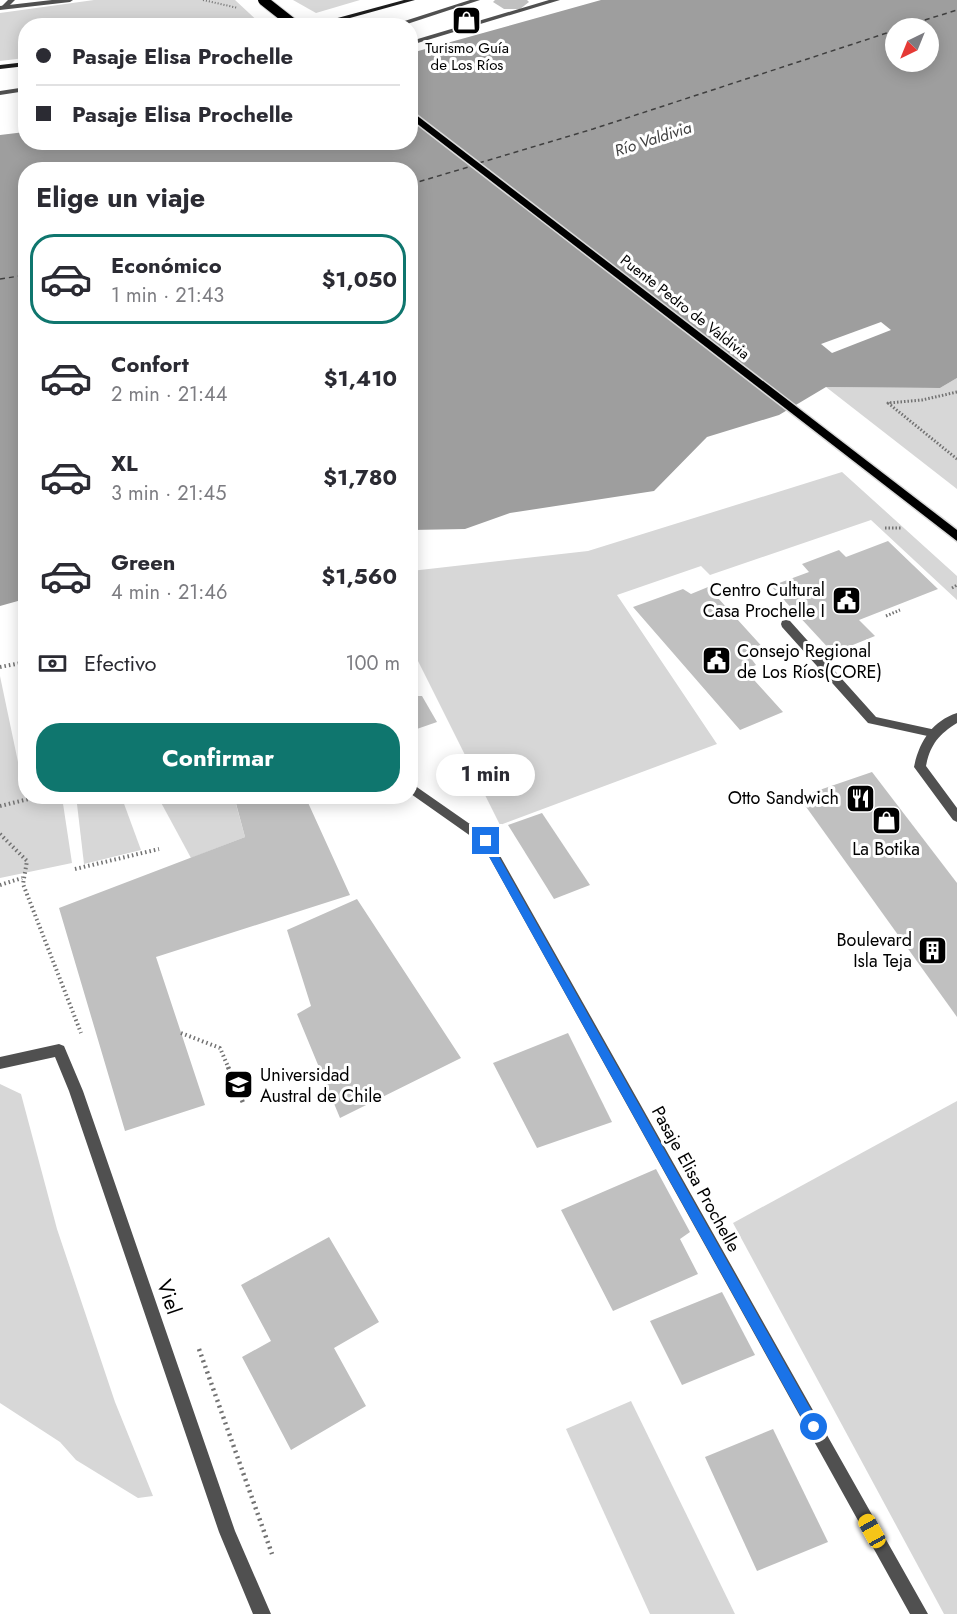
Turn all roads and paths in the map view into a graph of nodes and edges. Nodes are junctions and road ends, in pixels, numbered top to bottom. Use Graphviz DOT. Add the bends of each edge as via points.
graph roads {
  1 [pos="12,0"];
  2 [pos="29,0"];
  3 [pos="70,0"];
  4 [pos="263,0"];
  5 [pos="412,0"];
  6 [pos="477,0"];
  7 [pos="557,0"];
  8 [pos="2,8"];
  9 [pos="286,18"];
  10 [pos="342,18"];
  11 [pos="418,18"];
  12 [pos="418,41"];
  13 [pos="18,65"];
  14 [pos="0,67"];
  15 [pos="18,90"];
  16 [pos="0,93"];
  17 [pos="418,119"];
  18 [pos="957,392"];
  19 [pos="957,459"];
  20 [pos="957,535"];
  21 [pos="957,585"];
  22 [pos="952,588"];
  23 [pos="900,610"];
  24 [pos="886,616"];
  25 [pos="786,624"];
  26 [pos="18,664"];
  27 [pos="0,667"];
  28 [pos="957,717"];
  29 [pos="932,733"];
  30 [pos="418,793"];
  31 [pos="18,802"];
  32 [pos="0,806"];
  33 [pos="957,817"];
  34 [pos="0,834"];
  35 [pos="159,849"];
  36 [pos="75,869"];
  37 [pos="0,885"];
  38 [pos="182,1033"];
  39 [pos="0,1063"];
  40 [pos="244,1105"];
  41 [pos="262,1614"];
  42 [pos="919,1614"];
  1 -- 8 [label="street"];
  2 -- 8 [label="street"];
  3 -- 8 [label="street"];
  4 -- 9 [label="main road, bridge"];
  5 -- 10 [label="main road"];
  6 -- 11 [label="street"];
  7 -- 12 [label="street"];
  13 -- 14 [label="main road"];
  15 -- 16 [label="street"];
  17 -- 20 [label="main road, Puente Pedro de Valdivia"];
  18 -- 19 [label="path" via="888,403"];
  21 -- 22 [label="path"];
  23 -- 24 [label="path"];
  25 -- 29 [label="street" via="872,720"];
  26 -- 27 [label="path"];
  28 -- 29 [label="street"];
  29 -- 33 [label="street" via="923,747 920,767"];
  30 -- 42 [label="street, Pasaje Elisa Prochelle" via="486,841"];
  31 -- 32 [label="path"];
  34 -- 37 [label="path" via="27,861 23,881"];
  35 -- 36 [label="path"];
  38 -- 40 [label="path" via="220,1048"];
  39 -- 41 [label="street, Viel" via="59,1050 227,1532"];
}
